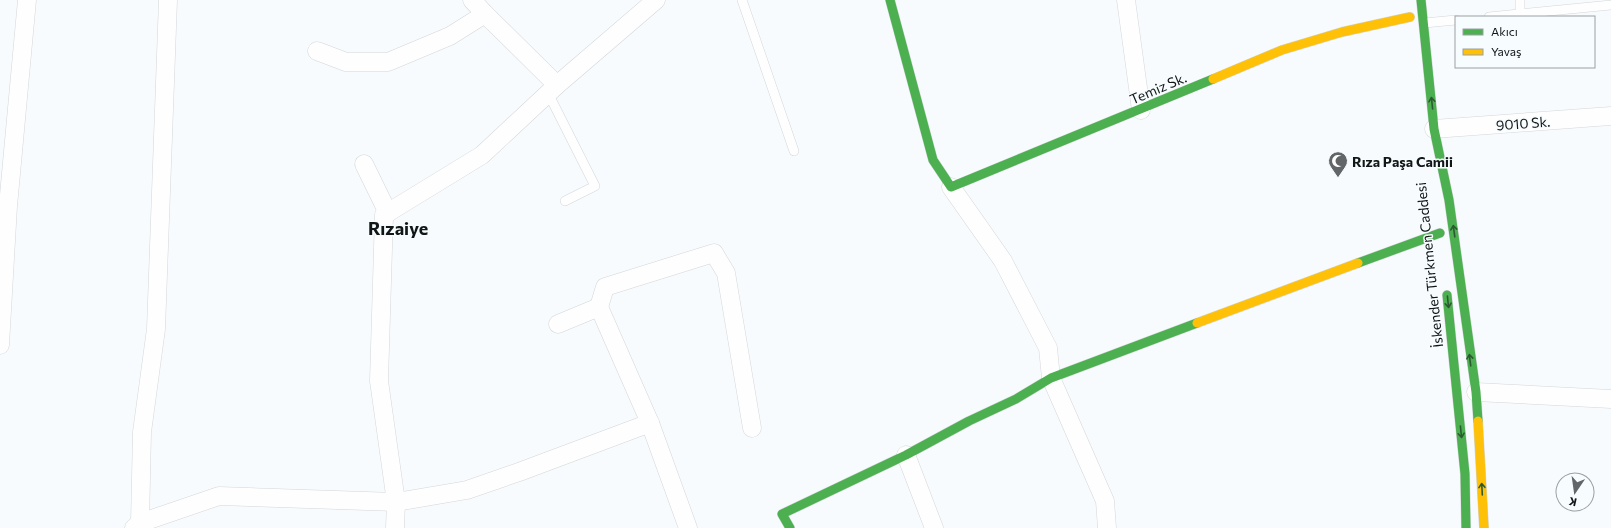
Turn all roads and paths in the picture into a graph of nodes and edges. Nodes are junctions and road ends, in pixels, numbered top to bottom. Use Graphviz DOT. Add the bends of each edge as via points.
graph roads {
  1 [pos="27,0"];
  2 [pos="168,0"];
  3 [pos="472,0"];
  4 [pos="656,0"];
  5 [pos="742,0"];
  6 [pos="890,0"];
  7 [pos="1126,0"];
  8 [pos="1421,0"];
  9 [pos="1520,0"];
  10 [pos="1611,5"];
  11 [pos="1408,6"];
  12 [pos="485,14"];
  13 [pos="1520,14"];
  14 [pos="1499,16"];
  15 [pos="1455,20"];
  16 [pos="1424,23"];
  17 [pos="317,51"];
  18 [pos="553,89"];
  19 [pos="1421,91"];
  20 [pos="1141,110"];
  21 [pos="1611,116"];
  22 [pos="1434,129"];
  23 [pos="794,151"];
  24 [pos="1431,159"];
  25 [pos="364,164"];
  26 [pos="951,187"];
  27 [pos="565,201"];
  28 [pos="388,213"];
  29 [pos="1440,233"];
  30 [pos="1446,284"];
  31 [pos="599,307"];
  32 [pos="558,324"];
  33 [pos="0,345"];
  34 [pos="1051,378"];
  35 [pos="1476,392"];
  36 [pos="1611,399"];
  37 [pos="650,423"];
  38 [pos="752,428"];
  39 [pos="906,455"];
  40 [pos="396,502"];
  41 [pos="137,526"];
  42 [pos="395,528"];
  43 [pos="688,528"];
  44 [pos="790,528"];
  45 [pos="934,528"];
  46 [pos="1106,528"];
  47 [pos="1466,528"];
  48 [pos="1484,528"];
  1 -- 33 [label="street" via="8,206"];
  2 -- 41 [label="street" via="156,329 142,432"];
  3 -- 12 [label="street"];
  4 -- 18 [label="street"];
  5 -- 23 [label="lane"];
  6 -- 26 [label="street" via="933,160"];
  7 -- 20 [label="street"];
  8 -- 16 [label="street"];
  9 -- 13 [label="lane"];
  10 -- 13 [label="lane"];
  11 -- 20 [label="street, Temiz Sk." via="1411,21 1342,32 1282,50"];
  12 -- 17 [label="street" via="450,36 388,62 346,62"];
  12 -- 18 [label="street"];
  13 -- 14 [label="lane"];
  15 -- 16 [label="lane"];
  22 -- 16 [label="street, one-way"];
  18 -- 27 [label="lane" via="595,186"];
  18 -- 28 [label="street" via="482,155"];
  19 -- 24 [label="street"];
  20 -- 26 [label="street, Temiz Sk."];
  21 -- 22 [label="street, 9010 Sk."];
  35 -- 22 [label="street, one-way" via="1449,200"];
  25 -- 28 [label="street"];
  26 -- 34 [label="street" via="1003,260 1048,348"];
  28 -- 40 [label="street" via="384,215 379,381"];
  29 -- 34 [label="street"];
  30 -- 47 [label="street, İskender Türkmen Caddesi, one-way" via="1465,474"];
  31 -- 32 [label="street"];
  31 -- 37 [label="street"];
  31 -- 38 [label="street" via="605,287 714,253 726,273"];
  34 -- 39 [label="street" via="1016,399"];
  34 -- 46 [label="street" via="1104,501"];
  35 -- 36 [label="street"];
  48 -- 35 [label="street, one-way"];
  37 -- 40 [label="street" via="467,490"];
  37 -- 43 [label="street"];
  39 -- 44 [label="street" via="782,514"];
  39 -- 45 [label="street"];
  40 -- 41 [label="street" via="218,496"];
  40 -- 42 [label="street"];
}
